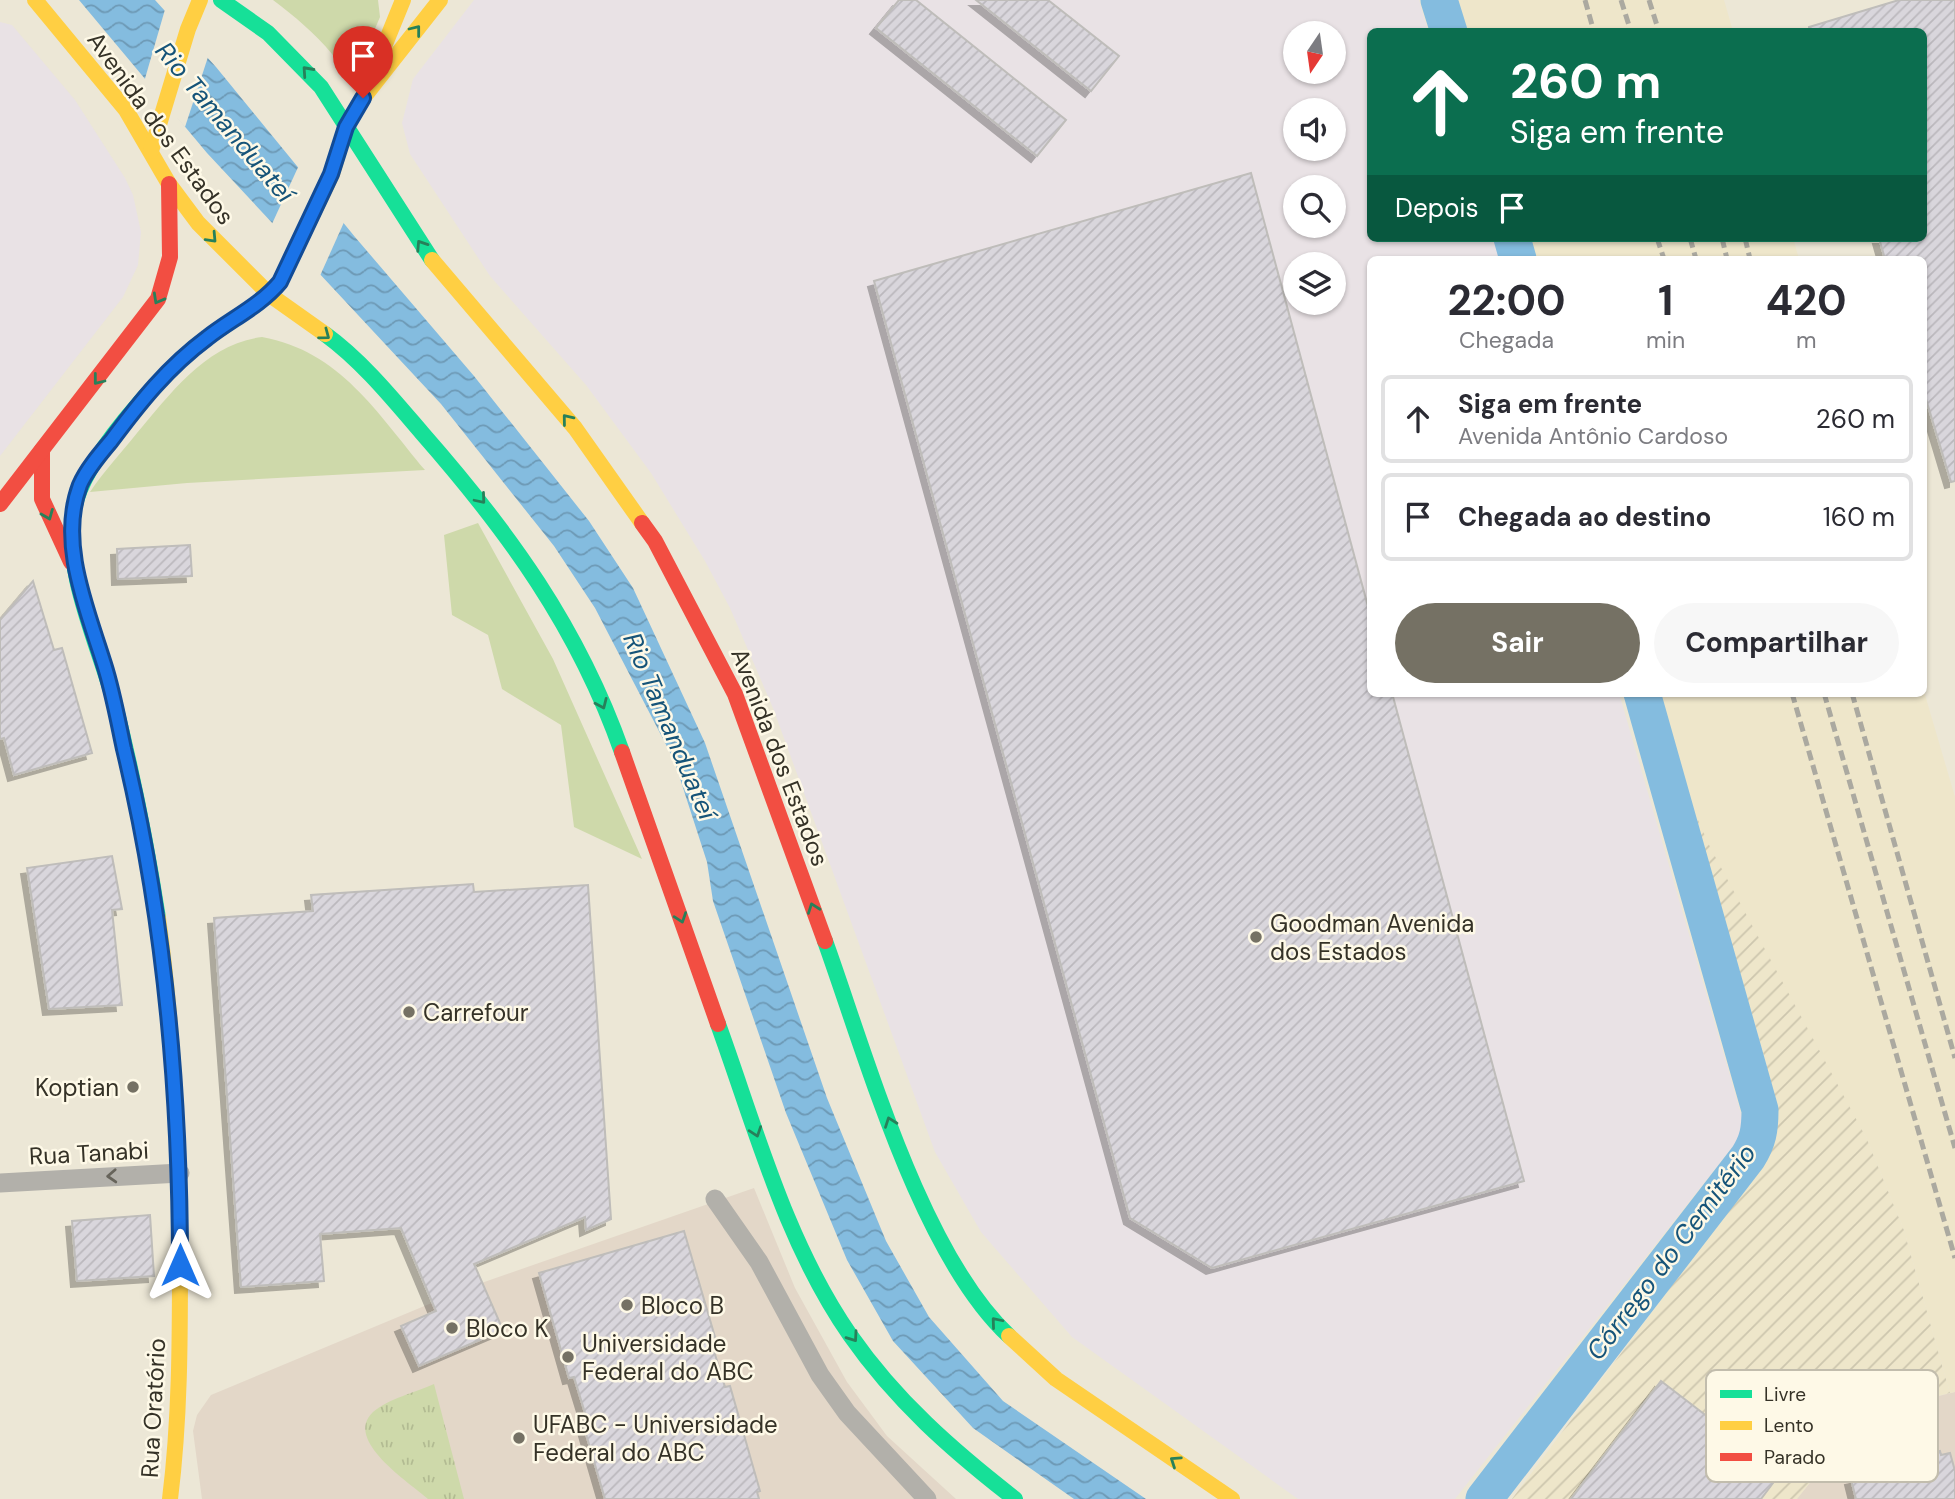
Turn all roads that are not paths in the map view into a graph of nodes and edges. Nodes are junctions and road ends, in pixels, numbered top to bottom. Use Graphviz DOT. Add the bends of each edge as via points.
graph roads {
  1 [pos="35,0"];
  2 [pos="201,0"];
  3 [pos="221,0"];
  4 [pos="403,0"];
  5 [pos="440,0"];
  6 [pos="363,98"];
  7 [pos="346,127"];
  8 [pos="152,151"];
  9 [pos="169,184"];
  10 [pos="270,295"];
  11 [pos="42,450"];
  12 [pos="0,504"];
  13 [pos="77,574"];
  14 [pos="180,1172"];
  15 [pos="0,1183"];
  16 [pos="715,1199"];
  17 [pos="170,1499"];
  18 [pos="927,1499"];
  19 [pos="1015,1499"];
  20 [pos="1232,1499"];
  1 -- 8 [label="main road, Avenida dos Estados" via="126,110"];
  2 -- 8 [label="main road"];
  7 -- 3 [label="main road, Avenida dos Estados, one-way" via="321,87 295,58"];
  4 -- 6 [label="main road"];
  6 -- 5 [label="main road, one-way"];
  6 -- 7 [label="main road"];
  7 -- 10 [label="main road" via="331,174 291,262"];
  20 -- 7 [label="main road, Avenida dos Estados, one-way" via="1056,1379 1002,1329 948,1255 905,1162 735,694 694,611 655,541 608,473 539,384 439,271"];
  8 -- 9 [label="main road, Avenida dos Estados"];
  9 -- 10 [label="main road, Avenida dos Estados, one-way" via="198,223"];
  9 -- 11 [label="main road, one-way" via="171,247 163,289 141,326"];
  10 -- 13 [label="main road, Rua Oratório" via="174,364 86,474 74,512"];
  10 -- 19 [label="main road, Avenida dos Estados, one-way" via="330,338 377,381 487,507 535,576 574,642 616,734 806,1260 850,1335 893,1390 948,1447"];
  11 -- 12 [label="main road"];
  11 -- 13 [label="main road, Rua Oratório, one-way" via="40,479 47,514"];
  13 -- 14 [label="main road, Rua Oratório" via="105,667 153,887 174,1056"];
  14 -- 15 [label="street, Rua Tanabi, one-way"];
  14 -- 17 [label="main road, Rua Oratório" via="176,1457"];
  16 -- 18 [label="street" via="759,1262 820,1375 855,1422"];
}
